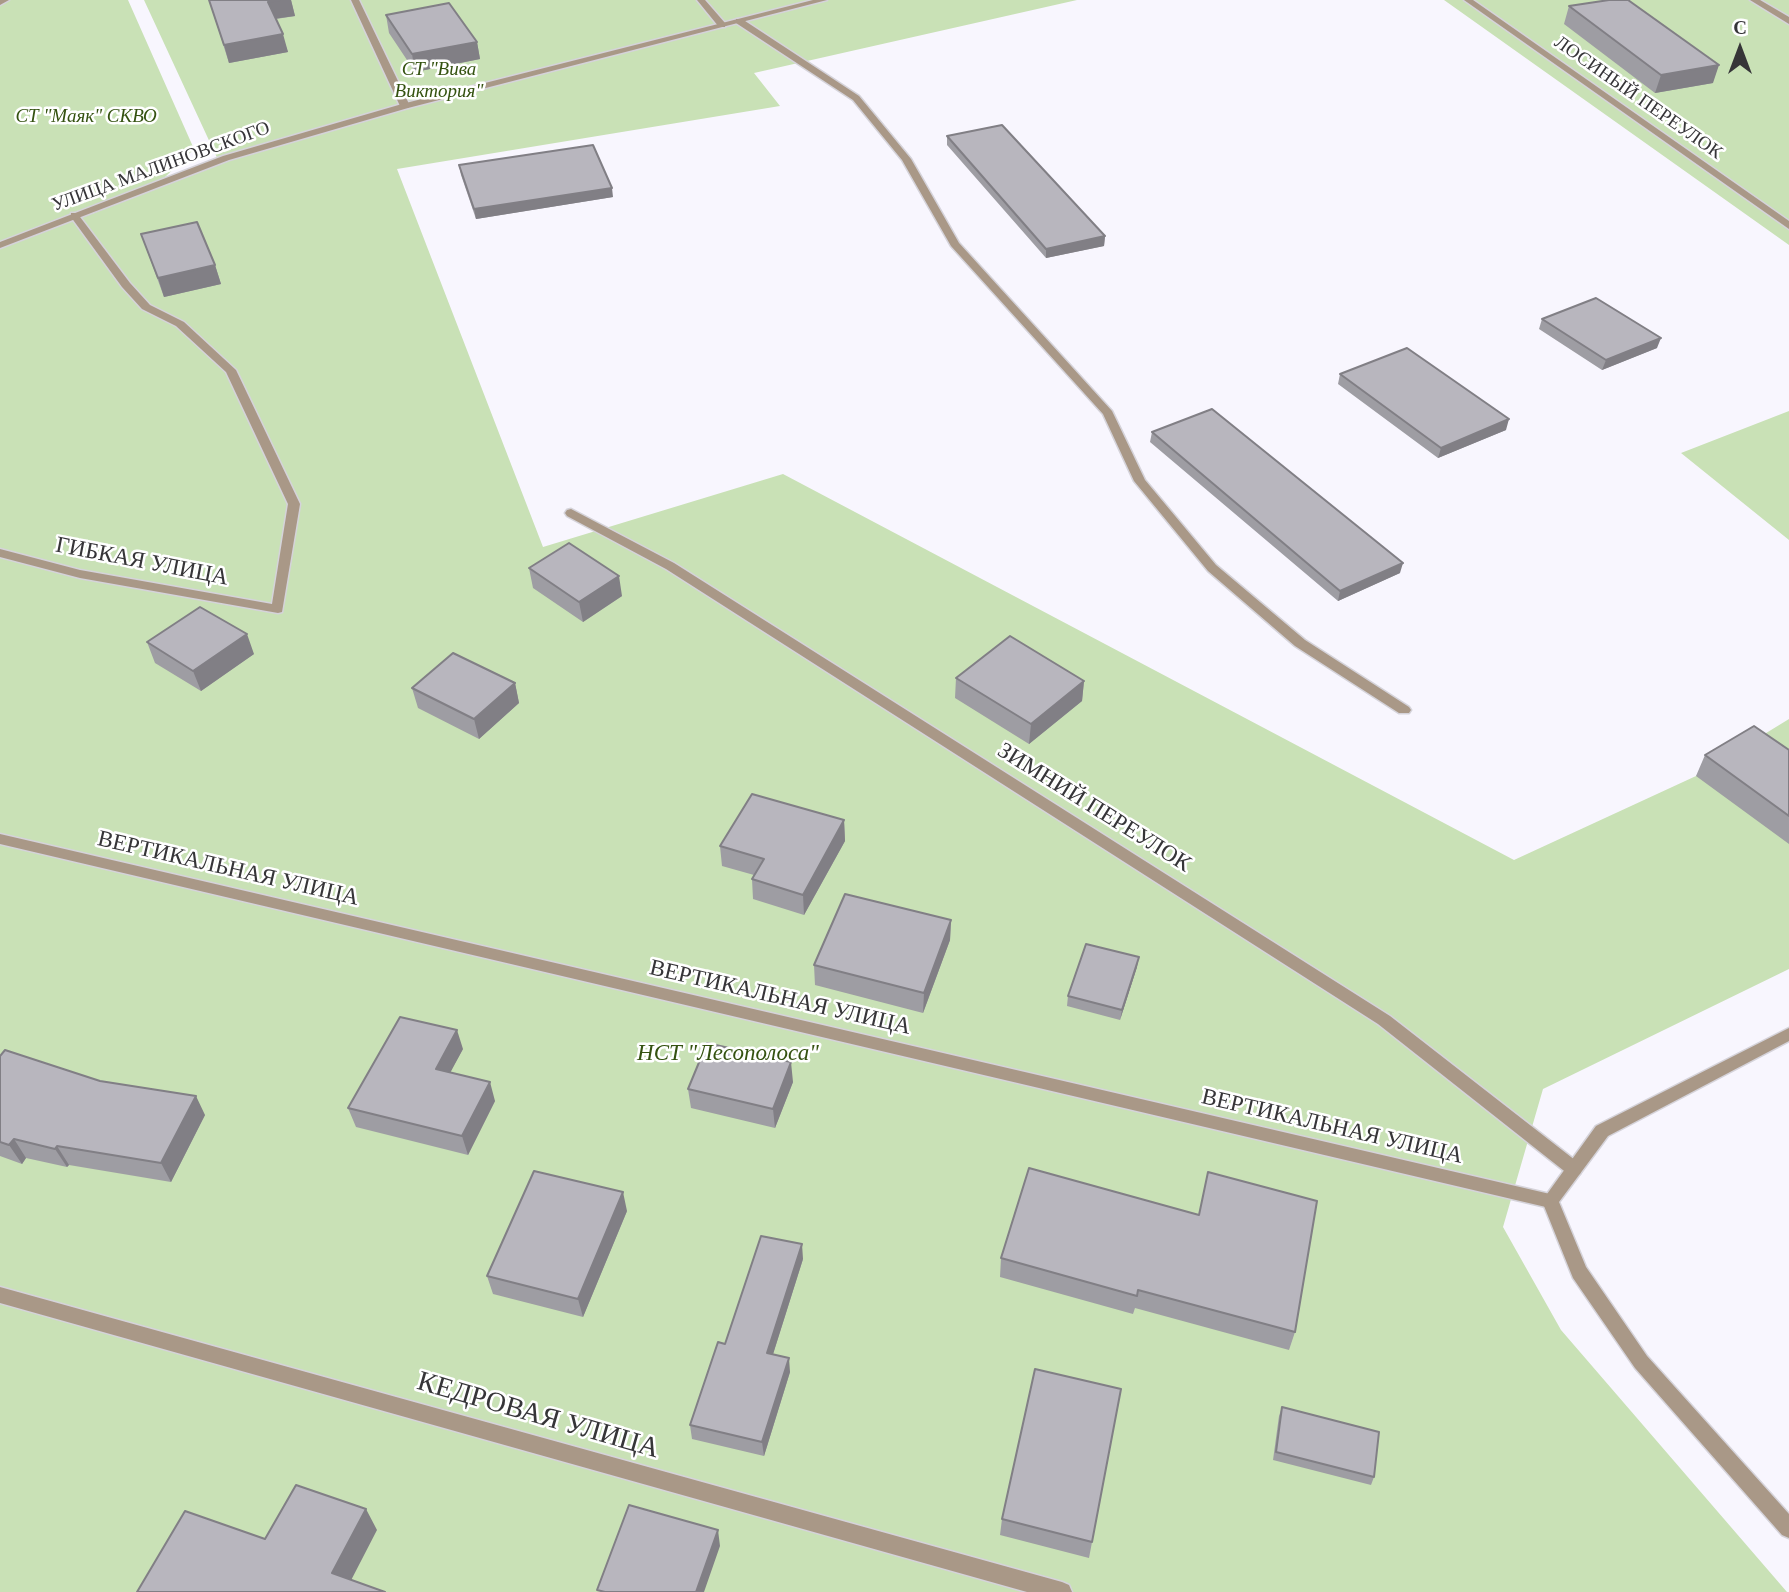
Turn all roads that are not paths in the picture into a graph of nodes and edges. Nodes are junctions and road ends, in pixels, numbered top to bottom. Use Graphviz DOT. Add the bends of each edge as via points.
graph roads {
  1 [pos="5,0"];
  2 [pos="355,0"];
  3 [pos="701,0"];
  4 [pos="823,0"];
  5 [pos="1468,0"];
  6 [pos="1754,0"];
  7 [pos="0,4"];
  8 [pos="739,21"];
  9 [pos="1789,21"];
  10 [pos="722,25"];
  11 [pos="405,106"];
  12 [pos="74,215"];
  13 [pos="1789,226"];
  14 [pos="0,245"];
  15 [pos="571,513"];
  16 [pos="0,553"];
  17 [pos="1404,710"];
  18 [pos="0,839"];
  19 [pos="1789,1034"];
  20 [pos="1574,1169"];
  21 [pos="1550,1201"];
  22 [pos="0,1295"];
  23 [pos="1789,1528"];
  24 [pos="1062,1592"];
  1 -- 7 [label="street"];
  2 -- 11 [label="street"];
  3 -- 10 [label="street"];
  4 -- 8 [label="street, УЛИЦА МАЛИНОВСКОГО"];
  5 -- 13 [label="street, ЛОСИНЫЙ ПЕРЕУЛОК"];
  6 -- 9 [label="street"];
  8 -- 10 [label="street, УЛИЦА МАЛИНОВСКОГО"];
  8 -- 17 [label="street" via="856,98 906,159 955,244 1108,413 1140,481 1212,568 1300,643"];
  10 -- 11 [label="street, УЛИЦА МАЛИНОВСКОГО"];
  11 -- 12 [label="street, УЛИЦА МАЛИНОВСКОГО" via="226,158"];
  12 -- 14 [label="street, УЛИЦА МАЛИНОВСКОГО"];
  12 -- 16 [label="street, ГИБКАЯ УЛИЦА" via="146,307 180,324 231,370 294,504 278,609 80,574"];
  15 -- 20 [label="street, ЗИМНИЙ ПЕРЕУЛОК" via="670,566 1384,1020"];
  18 -- 21 [label="street, ВЕРТИКАЛЬНАЯ УЛИЦА"];
  19 -- 20 [label="street" via="1602,1131"];
  20 -- 21 [label="street"];
  21 -- 23 [label="street" via="1579,1272 1641,1363"];
  22 -- 24 [label="street, КЕДРОВАЯ УЛИЦА"];
}
